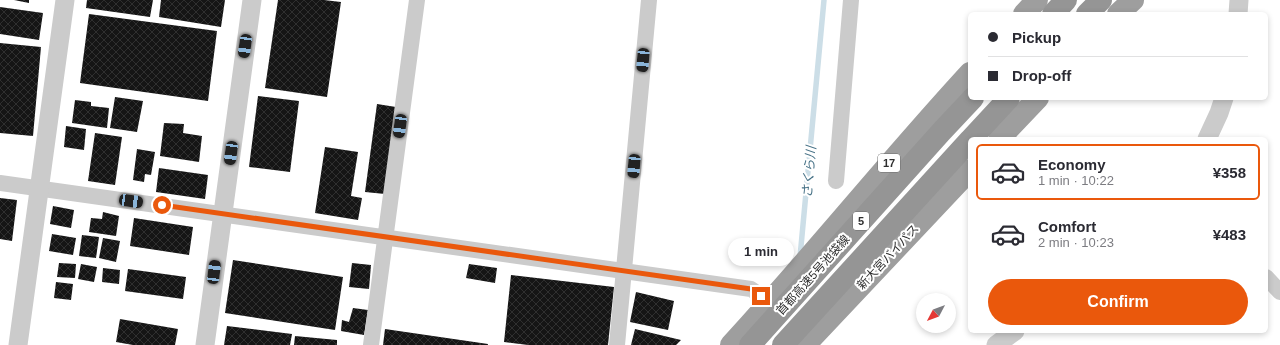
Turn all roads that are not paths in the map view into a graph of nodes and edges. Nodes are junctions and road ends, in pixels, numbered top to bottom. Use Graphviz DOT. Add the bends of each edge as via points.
graph roads {
  1 [pos="65,0"];
  2 [pos="252,0"];
  3 [pos="417,0"];
  4 [pos="649,0"];
  5 [pos="851,0"];
  6 [pos="1037,0"];
  7 [pos="1066,0"];
  8 [pos="1101,0"];
  9 [pos="1133,0"];
  10 [pos="1239,0"];
  11 [pos="1026,12"];
  12 [pos="1054,12"];
  13 [pos="1089,12"];
  14 [pos="1120,12"];
  15 [pos="1238,12"];
  16 [pos="968,75"];
  17 [pos="971,100"];
  18 [pos="1007,100"];
  19 [pos="1036,100"];
  20 [pos="1223,100"];
  21 [pos="974,137"];
  22 [pos="1001,137"];
  23 [pos="1207,137"];
  24 [pos="968,143"];
  25 [pos="968,172"];
  26 [pos="836,181"];
  27 [pos="0,183"];
  28 [pos="40,188"];
  29 [pos="222,214"];
  30 [pos="385,237"];
  31 [pos="624,271"];
  32 [pos="1268,279"];
  33 [pos="1280,292"];
  34 [pos="770,302"];
  35 [pos="1012,333"];
  36 [pos="18,345"];
  37 [pos="205,345"];
  38 [pos="371,345"];
  39 [pos="617,345"];
  40 [pos="731,345"];
  41 [pos="750,345"];
  42 [pos="783,345"];
  43 [pos="805,345"];
  44 [pos="996,345"];
  1 -- 28 [label="street"];
  2 -- 29 [label="street"];
  3 -- 30 [label="street"];
  4 -- 31 [label="street"];
  5 -- 26 [label="street"];
  6 -- 11 [label="highway"];
  7 -- 12 [label="highway"];
  8 -- 13 [label="highway"];
  9 -- 14 [label="highway"];
  10 -- 15 [label="street"];
  16 -- 34 [label="highway, 17"];
  17 -- 41 [label="highway, 首都高速5号池袋線 / 5"];
  18 -- 21 [label="highway, 首都高速5号池袋線 / 5"];
  19 -- 22 [label="highway"];
  20 -- 23 [label="street"];
  24 -- 42 [label="highway, 首都高速5号池袋線 / 5"];
  25 -- 43 [label="highway, 新大宮バイパス"];
  27 -- 28 [label="street"];
  28 -- 29 [label="street"];
  28 -- 36 [label="street"];
  29 -- 30 [label="street"];
  29 -- 37 [label="street"];
  30 -- 31 [label="street"];
  30 -- 38 [label="street"];
  31 -- 34 [label="street" via="751,289"];
  31 -- 39 [label="street"];
  32 -- 33 [label="street"];
  34 -- 40 [label="highway, 17"];
  35 -- 44 [label="street"];
}
